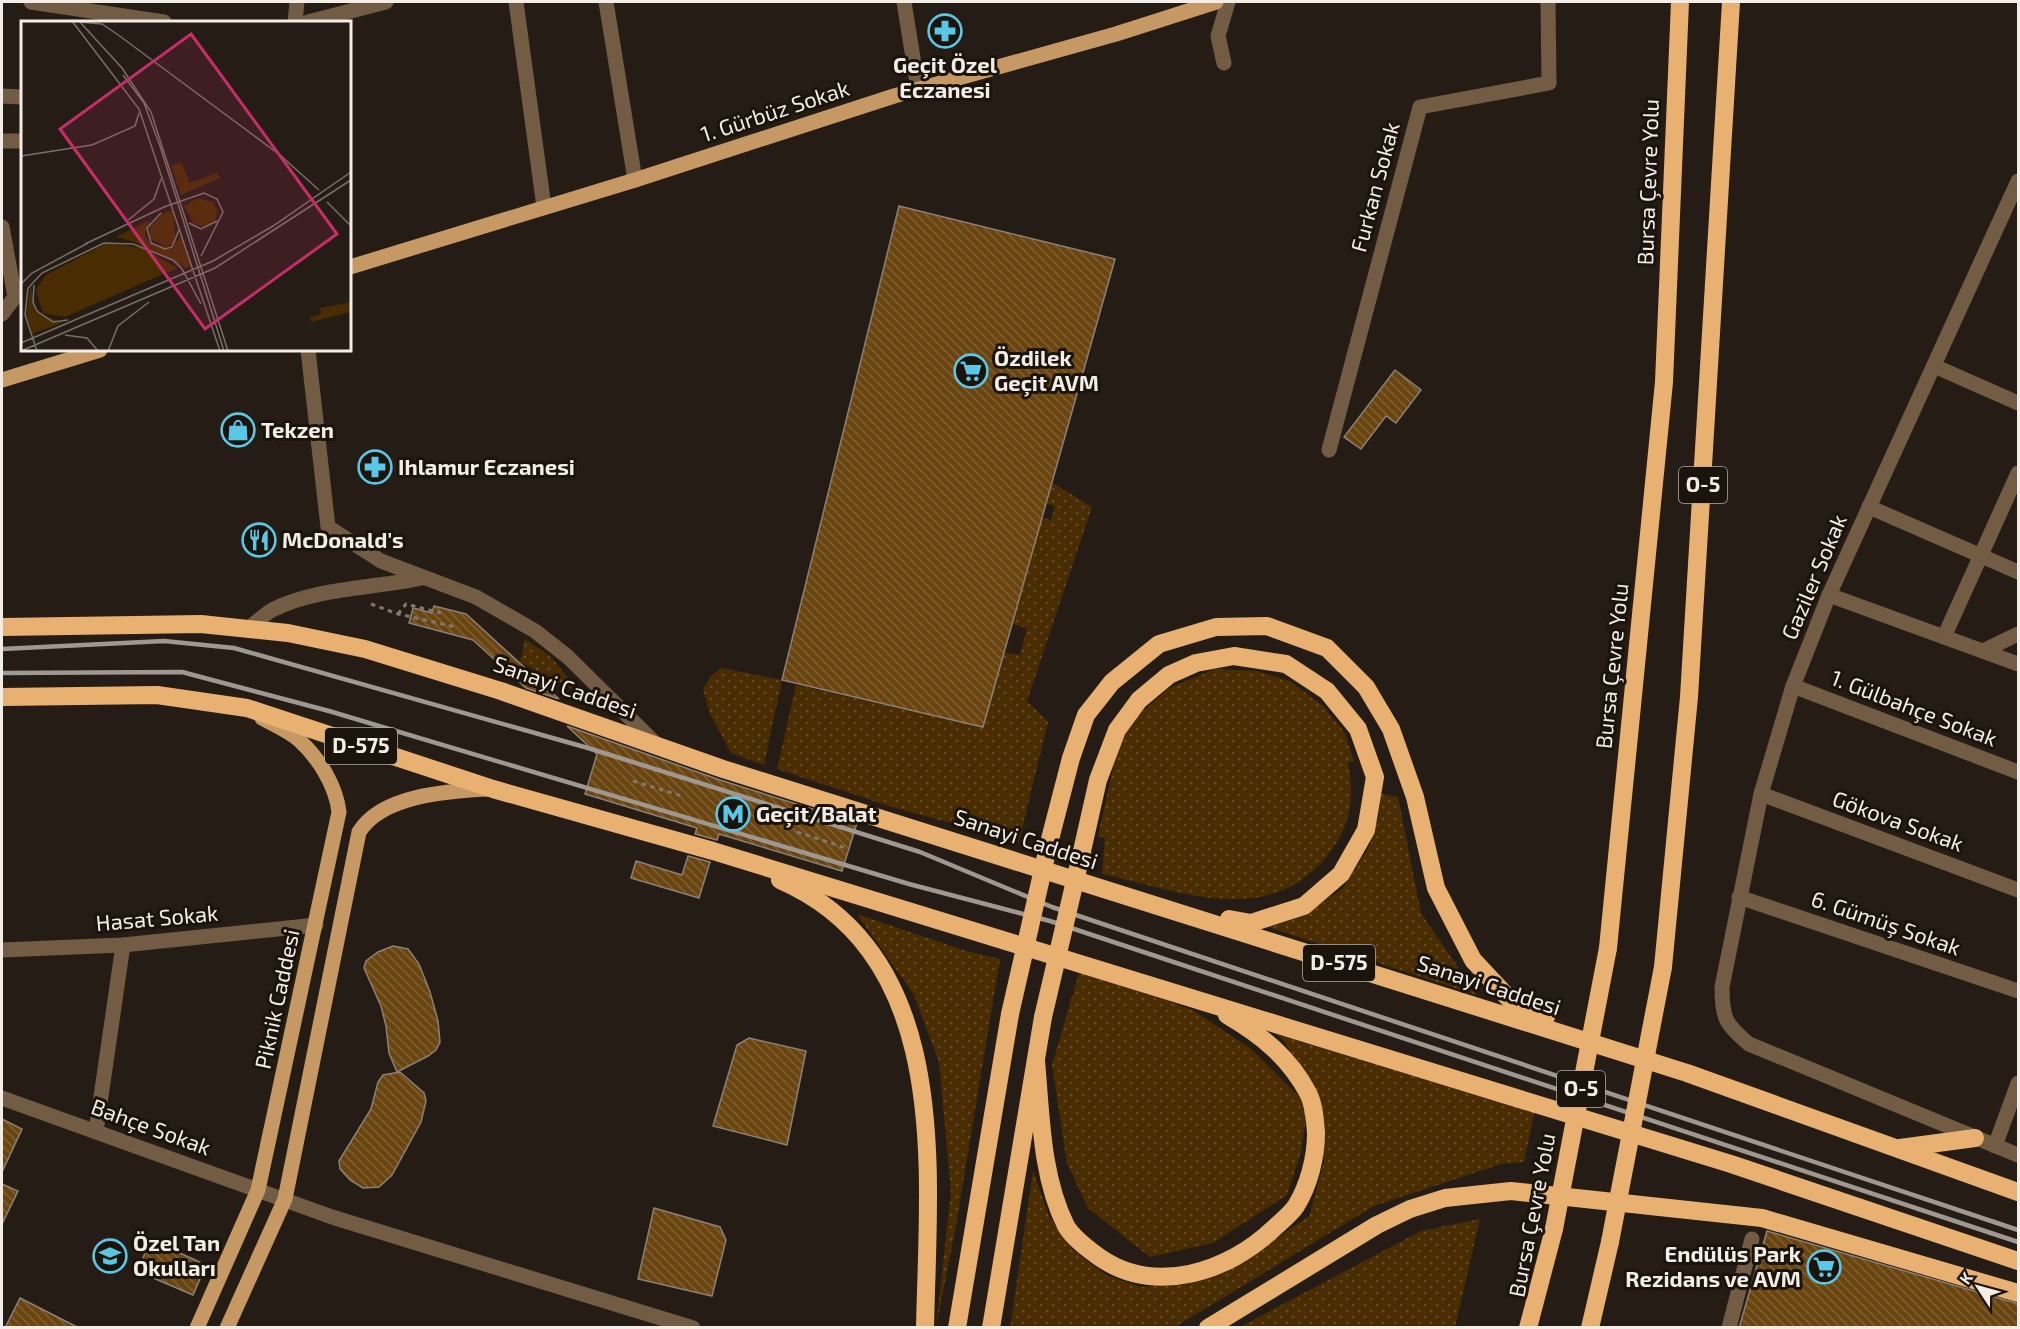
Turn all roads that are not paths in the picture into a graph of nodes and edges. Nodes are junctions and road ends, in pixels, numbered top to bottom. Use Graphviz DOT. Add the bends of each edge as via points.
graph roads {
  1 [pos="31,2"];
  2 [pos="297,2"];
  3 [pos="386,2"];
  4 [pos="516,2"];
  5 [pos="606,2"];
  6 [pos="904,2"];
  7 [pos="1216,2"];
  8 [pos="1228,2"];
  9 [pos="1548,2"];
  10 [pos="1680,2"];
  11 [pos="1731,2"];
  12 [pos="157,21"];
  13 [pos="295,21"];
  14 [pos="313,21"];
  15 [pos="1224,63"];
  16 [pos="918,89"];
  17 [pos="2,96"];
  18 [pos="21,97"];
  19 [pos="2,141"];
  20 [pos="21,141"];
  21 [pos="635,180"];
  22 [pos="2019,181"];
  23 [pos="544,207"];
  24 [pos="2,227"];
  25 [pos="15,257"];
  26 [pos="351,267"];
  27 [pos="2,314"];
  28 [pos="97,351"];
  29 [pos="308,351"];
  30 [pos="1934,366"];
  31 [pos="2,380"];
  32 [pos="2019,403"];
  33 [pos="1329,450"];
  34 [pos="2019,473"];
  35 [pos="1869,507"];
  36 [pos="1981,556"];
  37 [pos="2019,572"];
  38 [pos="422,578"];
  39 [pos="1828,595"];
  40 [pos="2,627"];
  41 [pos="250,627"];
  42 [pos="2019,634"];
  43 [pos="1944,637"];
  44 [pos="1983,651"];
  45 [pos="2019,664"];
  46 [pos="1793,686"];
  47 [pos="2,697"];
  48 [pos="247,708"];
  49 [pos="656,744"];
  50 [pos="2019,772"];
  51 [pos="493,789"];
  52 [pos="1761,794"];
  53 [pos="713,851"];
  54 [pos="2019,890"];
  55 [pos="1739,897"];
  56 [pos="1159,906"];
  57 [pos="316,925"];
  58 [pos="123,945"];
  59 [pos="2,950"];
  60 [pos="2019,991"];
  61 [pos="1206,1001"];
  62 [pos="1036,1061"];
  63 [pos="1687,1073"];
  64 [pos="2019,1083"];
  65 [pos="2,1098"];
  66 [pos="96,1131"];
  67 [pos="1975,1138"];
  68 [pos="1995,1146"];
  69 [pos="1896,1149"];
  70 [pos="2019,1155"];
  71 [pos="258,1190"];
  72 [pos="2019,1192"];
  73 [pos="285,1199"];
  74 [pos="1554,1229"];
  75 [pos="1752,1239"];
  76 [pos="1610,1242"];
  77 [pos="2019,1262"];
  78 [pos="2019,1293"];
  79 [pos="198,1328"];
  80 [pos="227,1328"];
  81 [pos="693,1328"];
  82 [pos="925,1328"];
  83 [pos="957,1328"];
  84 [pos="991,1328"];
  85 [pos="1208,1328"];
  86 [pos="1528,1328"];
  87 [pos="1534,1328"];
  88 [pos="1590,1328"];
  89 [pos="1599,1328"];
  90 [pos="1729,1328"];
  1 -- 12 [label="street"];
  2 -- 13 [label="street"];
  3 -- 14 [label="street"];
  4 -- 23 [label="street"];
  5 -- 21 [label="street"];
  6 -- 16 [label="street"];
  7 -- 16 [label="main road, 1. Gürbüz Sokak"];
  8 -- 15 [label="street" via="1218,36"];
  9 -- 33 [label="street, Furkan Sokak" via="1549,83 1420,107"];
  10 -- 74 [label="highway, Bursa Çevre Yolu / O-5, bridge" via="1664,382 1608,948"];
  11 -- 76 [label="highway, O-5, bridge" via="1689,697 1663,967"];
  16 -- 21 [label="main road, 1. Gürbüz Sokak"];
  17 -- 18 [label="street"];
  19 -- 20 [label="street"];
  21 -- 23 [label="main road, 1. Gürbüz Sokak"];
  22 -- 30 [label="street, Gaziler Sokak"];
  23 -- 26 [label="main road, 1. Gürbüz Sokak"];
  24 -- 25 [label="street"];
  25 -- 27 [label="street" via="15,297"];
  28 -- 31 [label="main road"];
  29 -- 38 [label="street" via="328,527 381,561"];
  30 -- 32 [label="street"];
  30 -- 35 [label="street, Gaziler Sokak"];
  34 -- 36 [label="street"];
  35 -- 36 [label="street"];
  35 -- 39 [label="street, Gaziler Sokak"];
  36 -- 37 [label="street"];
  36 -- 43 [label="street"];
  38 -- 41 [label="street" via="294,603 272,610"];
  38 -- 49 [label="street" via="476,597 535,631 568,657"];
  39 -- 43 [label="street"];
  39 -- 46 [label="street, Gaziler Sokak"];
  40 -- 41 [label="highway, Sanayi Caddesi / D-575"];
  41 -- 49 [label="highway, Sanayi Caddesi / D-575" via="326,640 409,661"];
  42 -- 44 [label="street"];
  43 -- 44 [label="street"];
  44 -- 45 [label="street"];
  46 -- 50 [label="street, 1. Gülbahçe Sokak"];
  46 -- 52 [label="street, Gaziler Sokak"];
  47 -- 48 [label="highway, D-575" via="157,695"];
  48 -- 51 [label="highway, D-575"];
  48 -- 57 [label="main road, Piknik Caddesi" via="299,740 337,796 339,812"];
  49 -- 56 [label="highway, Sanayi Caddesi / D-575"];
  51 -- 53 [label="highway, D-575"];
  51 -- 73 [label="main road, Piknik Caddesi" via="439,792 399,804 367,818 359,832"];
  52 -- 54 [label="street, Gökova Sokak"];
  52 -- 55 [label="street, Gaziler Sokak"];
  53 -- 61 [label="highway, D-575"];
  53 -- 82 [label="highway" via="793,886 838,915 873,954 895,994 914,1041 929,1147"];
  55 -- 60 [label="street, 6. Gümüş Sokak"];
  55 -- 67 [label="street, Gaziler Sokak" via="1722,987 1722,1013 1731,1029 1749,1044"];
  56 -- 62 [label="highway, bridge" via="1251,923 1304,906 1341,873 1366,830 1376,777 1358,729 1327,691 1286,664 1234,656 1196,663 1169,675 1139,700 1117,730 1098,780"];
  56 -- 63 [label="highway, Sanayi Caddesi / D-575"];
  57 -- 58 [label="street, Hasat Sokak"];
  57 -- 71 [label="main road, Piknik Caddesi"];
  58 -- 59 [label="street, Hasat Sokak"];
  58 -- 66 [label="street"];
  61 -- 62 [label="highway" via="1263,1037 1289,1064 1309,1094 1315,1121 1316,1149 1295,1207 1262,1239 1224,1264 1189,1275 1154,1278 1106,1262 1067,1227 1048,1174"];
  61 -- 77 [label="highway, D-575" via="1731,1164"];
  62 -- 84 [label="highway"];
  63 -- 69 [label="highway, Sanayi Caddesi / D-575"];
  63 -- 83 [label="highway, bridge" via="1515,1005 1473,960 1436,888 1415,797 1391,729 1366,687 1327,648 1267,626 1216,627 1159,644 1112,682 1086,715 1071,758 1010,1014"];
  64 -- 68 [label="street"];
  65 -- 66 [label="street, Bahçe Sokak"];
  66 -- 71 [label="street, Bahçe Sokak"];
  67 -- 68 [label="street"];
  67 -- 69 [label="highway"];
  68 -- 70 [label="street"];
  69 -- 72 [label="highway, Sanayi Caddesi / D-575"];
  71 -- 73 [label="street, Bahçe Sokak"];
  71 -- 79 [label="main road, Piknik Caddesi"];
  73 -- 80 [label="main road, Piknik Caddesi"];
  73 -- 81 [label="street, Bahçe Sokak"];
  74 -- 86 [label="highway"];
  74 -- 87 [label="highway, Bursa Çevre Yolu / O-5"];
  75 -- 90 [label="street"];
  76 -- 88 [label="highway, O-5"];
  76 -- 89 [label="highway"];
  78 -- 85 [label="highway" via="1762,1218 1500,1191 1445,1198 1410,1209"];
}
